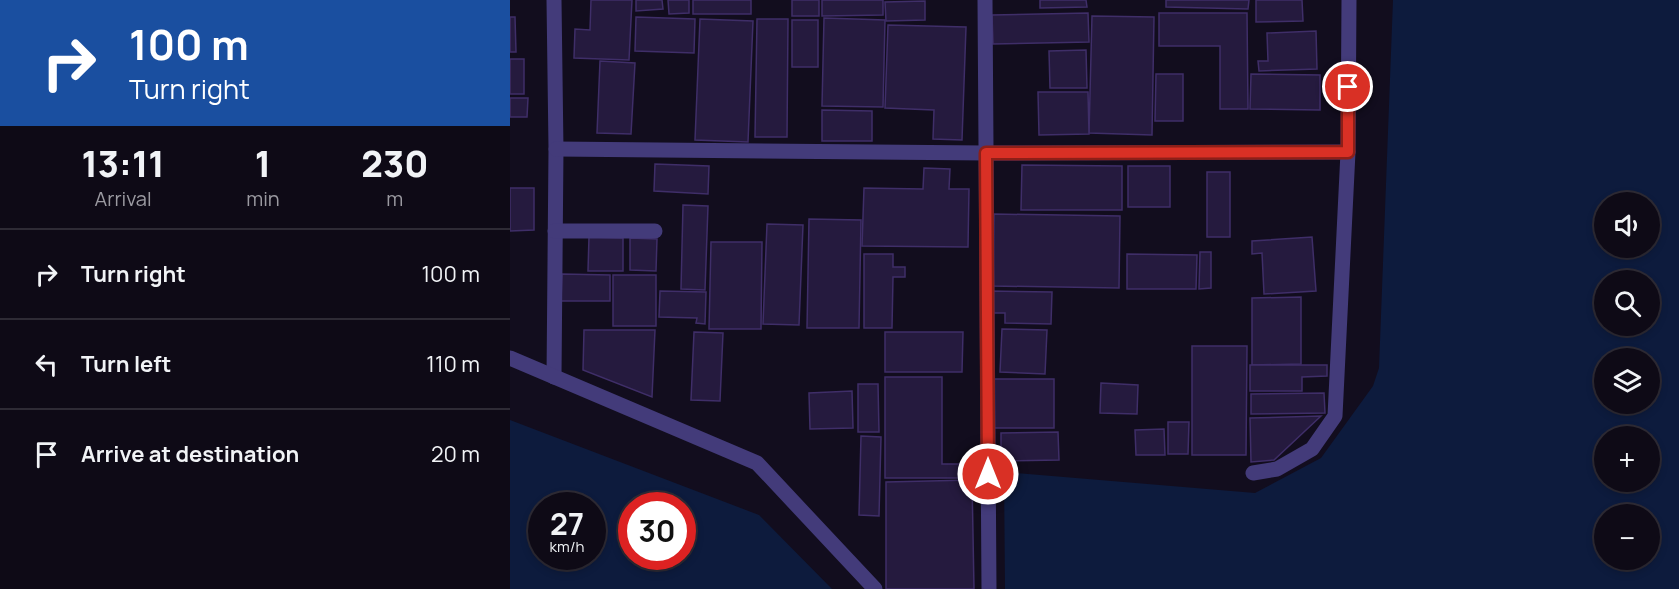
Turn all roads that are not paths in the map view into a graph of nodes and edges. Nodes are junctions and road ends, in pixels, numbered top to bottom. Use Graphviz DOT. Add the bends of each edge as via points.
graph roads {
  1 [pos="554,0"];
  2 [pos="985,0"];
  3 [pos="1349,0"];
  4 [pos="556,149"];
  5 [pos="1348,152"];
  6 [pos="986,153"];
  7 [pos="555,231"];
  8 [pos="655,231"];
  9 [pos="510,358"];
  10 [pos="554,377"];
  11 [pos="1253,472"];
  12 [pos="875,589"];
  13 [pos="989,589"];
  1 -- 4 [label="street"];
  2 -- 6 [label="street"];
  3 -- 5 [label="street"];
  4 -- 6 [label="street"];
  4 -- 7 [label="street"];
  5 -- 6 [label="street"];
  5 -- 11 [label="street" via="1335,416 1312,448 1277,469"];
  6 -- 13 [label="street"];
  7 -- 8 [label="street"];
  7 -- 10 [label="street"];
  9 -- 10 [label="street"];
  10 -- 12 [label="street" via="757,463"];
}
